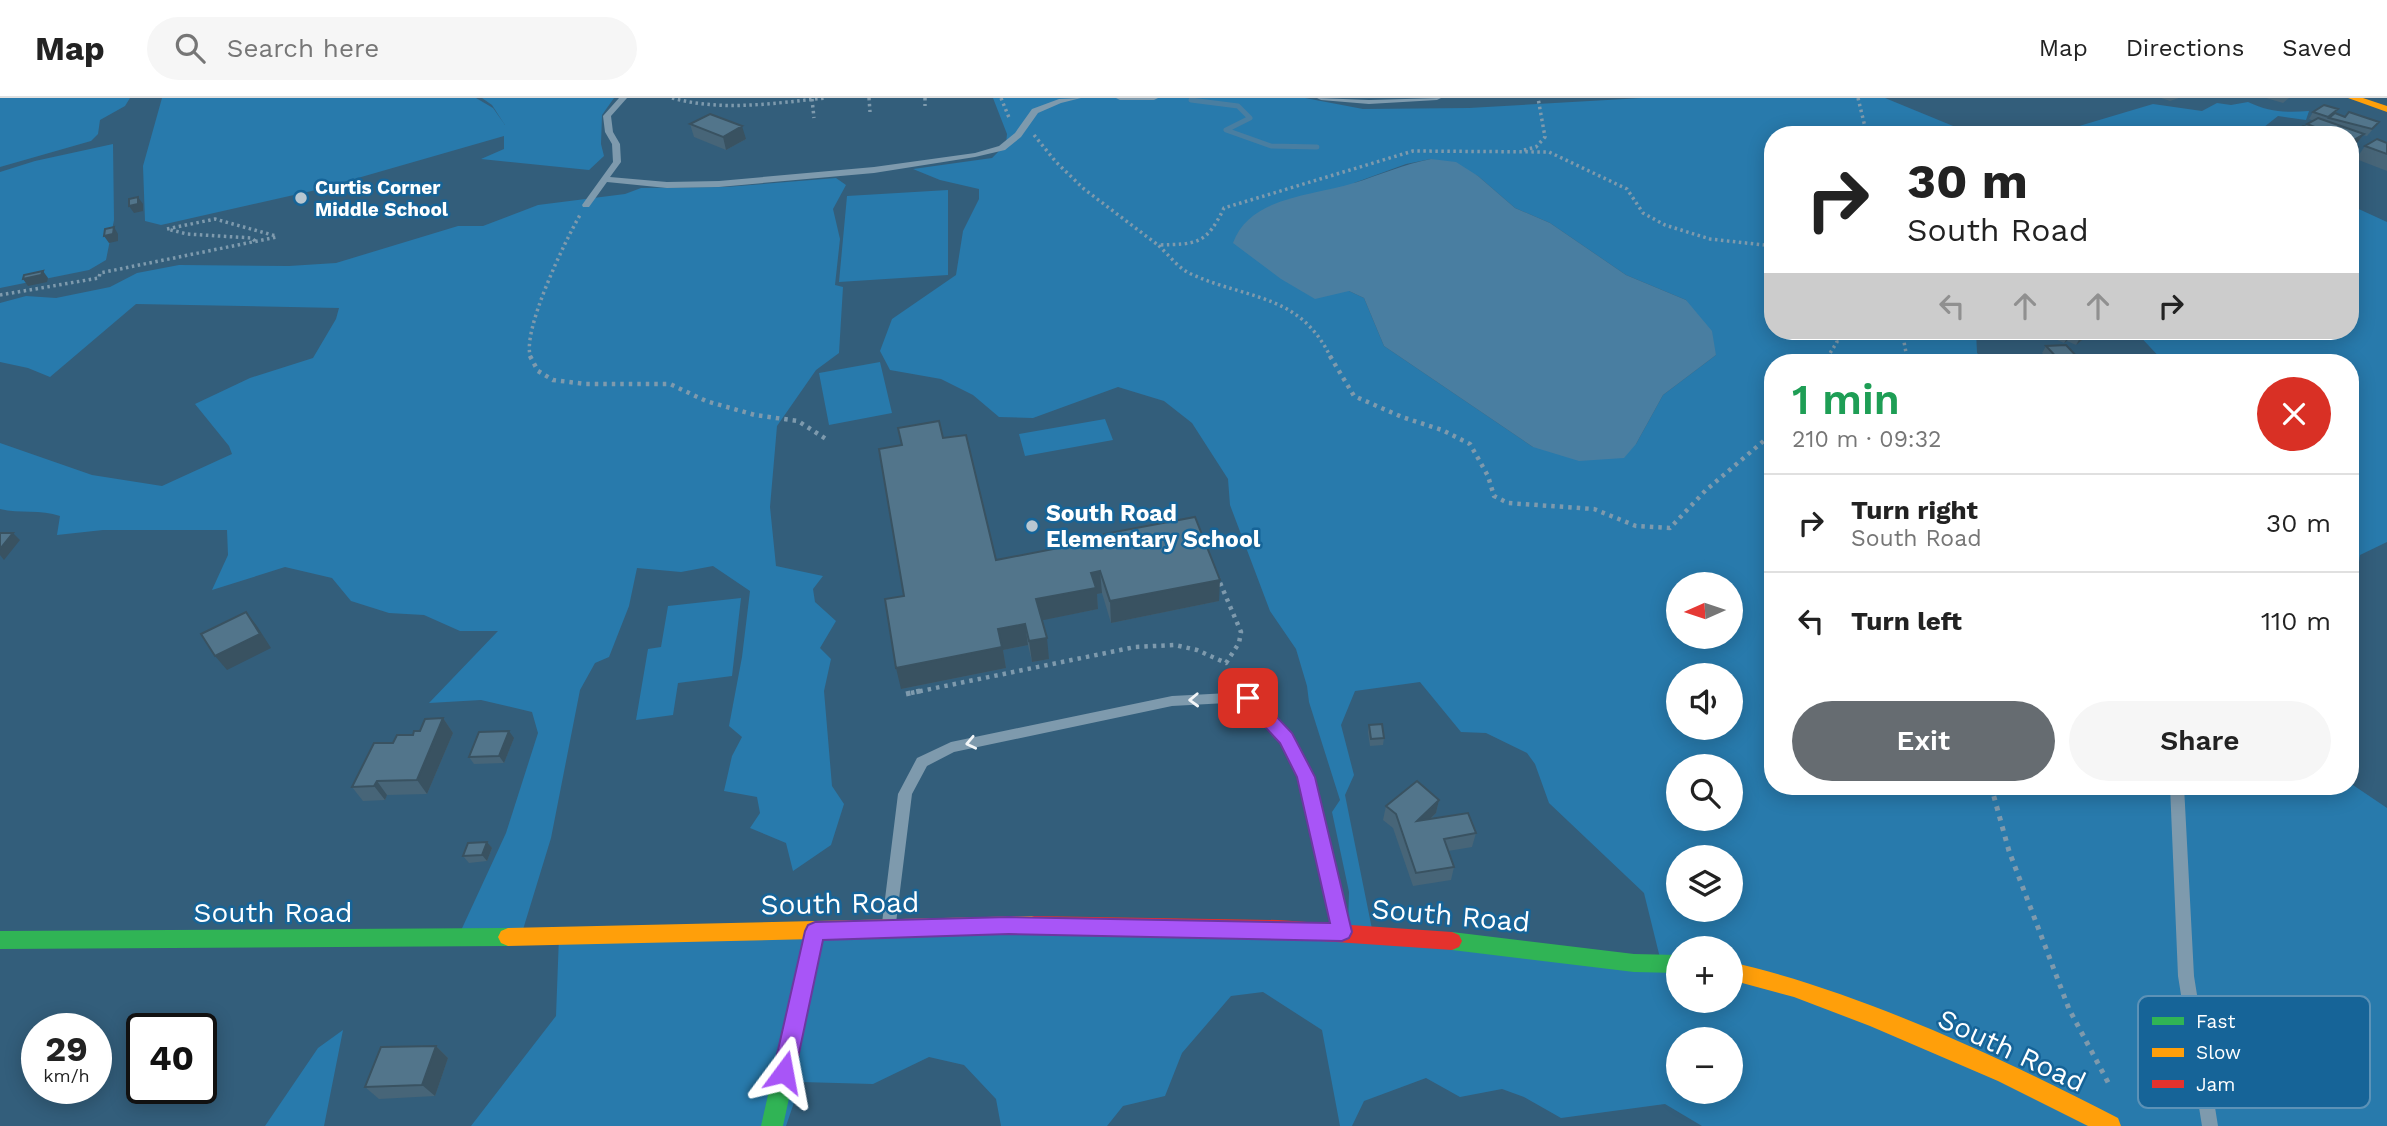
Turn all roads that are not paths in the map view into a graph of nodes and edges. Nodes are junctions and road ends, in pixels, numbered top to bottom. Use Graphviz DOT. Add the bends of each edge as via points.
graph roads {
  1 [pos="623,98"];
  2 [pos="1077,98"];
  3 [pos="1120,98"];
  4 [pos="1154,98"];
  5 [pos="1321,98"];
  6 [pos="1437,98"];
  7 [pos="2353,98"];
  8 [pos="2387,109"];
  9 [pos="605,179"];
  10 [pos="586,205"];
  11 [pos="2177,795"];
  12 [pos="888,930"];
  13 [pos="815,931"];
  14 [pos="1342,932"];
  15 [pos="0,940"];
  16 [pos="1666,963"];
  17 [pos="1743,974"];
  18 [pos="2189,996"];
  19 [pos="2207,1108"];
  20 [pos="772,1126"];
  21 [pos="2110,1126"];
  22 [pos="2210,1126"];
  1 -- 9 [label="lane" via="607,116 617,162"];
  2 -- 9 [label="lane" via="1035,111 1002,148 975,155 874,170 719,184"];
  3 -- 4 [label="lane"];
  5 -- 6 [label="lane" via="1368,102"];
  7 -- 8 [label="street"];
  9 -- 10 [label="lane"];
  11 -- 18 [label="lane"];
  12 -- 13 [label="street, South Road"];
  12 -- 14 [label="street, South Road" via="1009,925"];
  14 -- 12 [label="lane, one-way" via="1306,777 1286,738 1248,698 1172,701 951,747 922,762 905,794"];
  13 -- 15 [label="street, South Road" via="427,939"];
  13 -- 20 [label="street"];
  14 -- 16 [label="street, South Road"];
  17 -- 21 [label="street, South Road" via="1821,997 1938,1043"];
  19 -- 22 [label="lane"];
}
